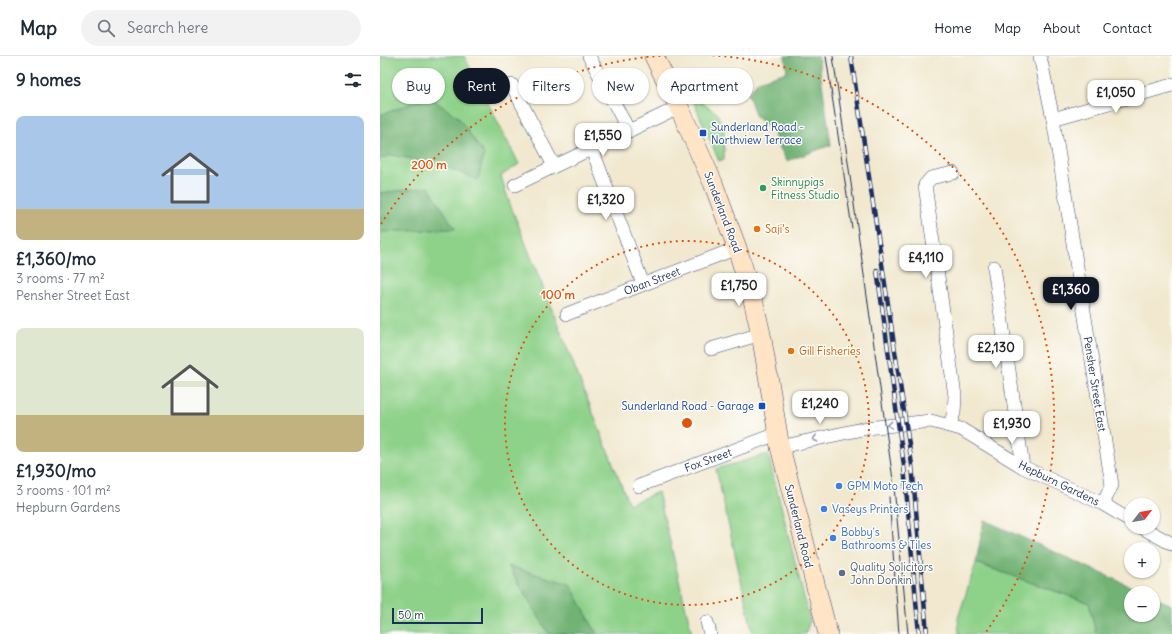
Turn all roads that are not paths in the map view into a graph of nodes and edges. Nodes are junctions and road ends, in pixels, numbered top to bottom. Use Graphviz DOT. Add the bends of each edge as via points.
graph roads {
  1 [pos="589,56"];
  2 [pos="654,56"];
  3 [pos="1040,56"];
  4 [pos="512,85"];
  5 [pos="1172,85"];
  6 [pos="679,107"];
  7 [pos="1053,119"];
  8 [pos="629,131"];
  9 [pos="592,149"];
  10 [pos="554,166"];
  11 [pos="953,173"];
  12 [pos="515,185"];
  13 [pos="737,248"];
  14 [pos="994,267"];
  15 [pos="643,284"];
  16 [pos="567,314"];
  17 [pos="761,334"];
  18 [pos="711,349"];
  19 [pos="949,426"];
  20 [pos="778,441"];
  21 [pos="1023,467"];
  22 [pos="639,486"];
  23 [pos="1103,504"];
  24 [pos="1124,517"];
  25 [pos="1154,534"];
  26 [pos="1172,544"];
  27 [pos="828,634"];
  1 -- 8 [label="street"];
  2 -- 6 [label="main road, Sunderland Road"];
  3 -- 7 [label="street, Pensher Street East"];
  4 -- 10 [label="street"];
  5 -- 7 [label="street"];
  6 -- 8 [label="street"];
  6 -- 13 [label="main road, Sunderland Road" via="713,183"];
  7 -- 23 [label="street, Pensher Street East" via="1112,485"];
  8 -- 9 [label="street"];
  9 -- 10 [label="street"];
  9 -- 15 [label="street"];
  10 -- 12 [label="street"];
  11 -- 19 [label="street" via="931,178 925,185 955,396 954,413"];
  13 -- 15 [label="street, Oban Street"];
  13 -- 17 [label="main road, Sunderland Road"];
  14 -- 21 [label="street"];
  15 -- 16 [label="street, Oban Street"];
  17 -- 18 [label="street"];
  17 -- 20 [label="main road, Sunderland Road"];
  19 -- 20 [label="street, Hepburn Gardens, one-way" via="931,421"];
  19 -- 21 [label="street, Hepburn Gardens" via="961,429"];
  20 -- 22 [label="street, Fox Street"];
  20 -- 27 [label="main road, Sunderland Road"];
  21 -- 23 [label="street, Hepburn Gardens"];
  23 -- 24 [label="street, Hepburn Gardens"];
  25 -- 26 [label="street"];
}
